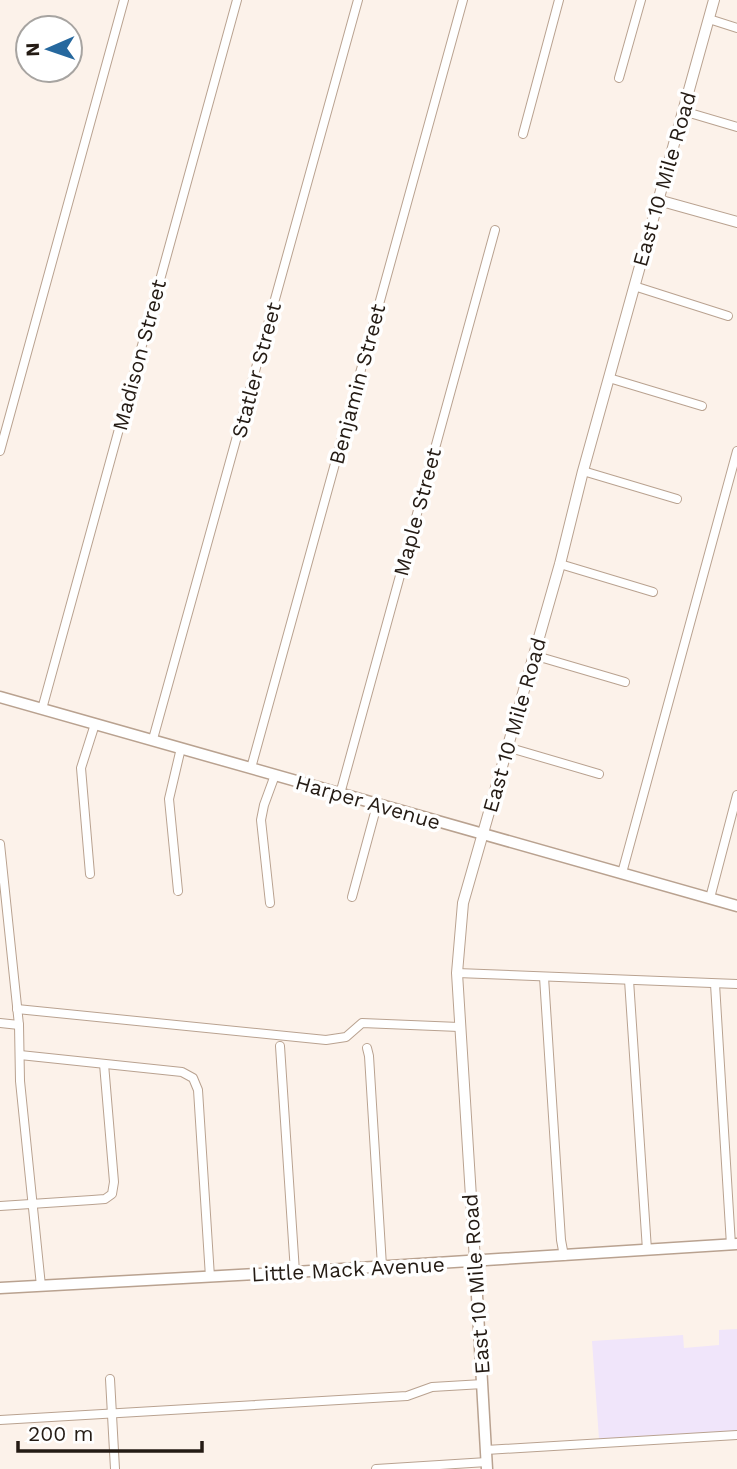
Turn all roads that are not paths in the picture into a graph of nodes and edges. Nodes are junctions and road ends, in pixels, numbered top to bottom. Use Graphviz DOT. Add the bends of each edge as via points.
graph roads {
  1 [pos="124,0"];
  2 [pos="237,0"];
  3 [pos="358,0"];
  4 [pos="463,0"];
  5 [pos="559,0"];
  6 [pos="642,0"];
  7 [pos="714,0"];
  8 [pos="709,19"];
  9 [pos="737,28"];
  10 [pos="619,78"];
  11 [pos="683,111"];
  12 [pos="737,127"];
  13 [pos="523,134"];
  14 [pos="658,200"];
  15 [pos="737,222"];
  16 [pos="495,230"];
  17 [pos="634,286"];
  18 [pos="728,316"];
  19 [pos="608,378"];
  20 [pos="702,406"];
  21 [pos="0,451"];
  22 [pos="737,451"];
  23 [pos="583,471"];
  24 [pos="677,499"];
  25 [pos="560,564"];
  26 [pos="653,592"];
  27 [pos="533,654"];
  28 [pos="625,682"];
  29 [pos="1,701"];
  30 [pos="42,709"];
  31 [pos="95,724"];
  32 [pos="153,739"];
  33 [pos="507,747"];
  34 [pos="181,748"];
  35 [pos="251,768"];
  36 [pos="599,774"];
  37 [pos="275,775"];
  38 [pos="340,794"];
  39 [pos="737,795"];
  40 [pos="377,805"];
  41 [pos="483,833"];
  42 [pos="0,844"];
  43 [pos="622,873"];
  44 [pos="90,874"];
  45 [pos="178,891"];
  46 [pos="352,897"];
  47 [pos="710,898"];
  48 [pos="270,903"];
  49 [pos="737,906"];
  50 [pos="457,973"];
  51 [pos="544,977"];
  52 [pos="629,981"];
  53 [pos="715,984"];
  54 [pos="737,985"];
  55 [pos="17,1009"];
  56 [pos="0,1023"];
  57 [pos="19,1025"];
  58 [pos="459,1027"];
  59 [pos="280,1046"];
  60 [pos="367,1048"];
  61 [pos="20,1055"];
  62 [pos="104,1064"];
  63 [pos="33,1204"];
  64 [pos="0,1206"];
  65 [pos="734,1245"];
  66 [pos="647,1250"];
  67 [pos="565,1256"];
  68 [pos="475,1261"];
  69 [pos="382,1266"];
  70 [pos="295,1272"];
  71 [pos="210,1277"];
  72 [pos="41,1286"];
  73 [pos="0,1288"];
  74 [pos="110,1379"];
  75 [pos="483,1384"];
  76 [pos="112,1414"];
  77 [pos="0,1420"];
  78 [pos="737,1435"];
  79 [pos="487,1460"];
  80 [pos="115,1469"];
  81 [pos="376,1469"];
  1 -- 21 [label="street"];
  2 -- 30 [label="street, Madison Street"];
  3 -- 32 [label="street, Statler Street"];
  4 -- 35 [label="street, Benjamin Street"];
  5 -- 13 [label="street"];
  6 -- 10 [label="street"];
  7 -- 8 [label="street, East 10 Mile Road"];
  8 -- 9 [label="street"];
  8 -- 11 [label="street, East 10 Mile Road"];
  11 -- 12 [label="street"];
  11 -- 14 [label="street, East 10 Mile Road"];
  14 -- 15 [label="street"];
  14 -- 17 [label="street, East 10 Mile Road"];
  16 -- 38 [label="street, Maple Street"];
  17 -- 18 [label="street"];
  17 -- 19 [label="street, East 10 Mile Road"];
  19 -- 20 [label="street"];
  19 -- 23 [label="street, East 10 Mile Road"];
  22 -- 43 [label="street"];
  23 -- 24 [label="street"];
  23 -- 25 [label="street, East 10 Mile Road"];
  25 -- 26 [label="street"];
  25 -- 27 [label="street, East 10 Mile Road"];
  27 -- 28 [label="street"];
  27 -- 33 [label="street, East 10 Mile Road"];
  29 -- 30 [label="main road, Harper Avenue"];
  30 -- 31 [label="main road, Harper Avenue"];
  31 -- 32 [label="main road, Harper Avenue"];
  31 -- 44 [label="street" via="81,768"];
  32 -- 34 [label="main road, Harper Avenue"];
  33 -- 36 [label="street"];
  33 -- 41 [label="street, East 10 Mile Road"];
  34 -- 35 [label="main road, Harper Avenue"];
  34 -- 45 [label="street" via="169,799"];
  35 -- 37 [label="main road, Harper Avenue"];
  37 -- 38 [label="main road, Harper Avenue"];
  37 -- 48 [label="street" via="261,820"];
  38 -- 40 [label="main road, Harper Avenue"];
  39 -- 47 [label="street"];
  40 -- 41 [label="main road, Harper Avenue"];
  40 -- 46 [label="street"];
  41 -- 43 [label="main road, Harper Avenue"];
  41 -- 50 [label="street, East 10 Mile Road" via="463,903"];
  42 -- 55 [label="street"];
  43 -- 47 [label="main road, Harper Avenue"];
  47 -- 49 [label="main road, Harper Avenue"];
  50 -- 51 [label="street"];
  50 -- 58 [label="street, East 10 Mile Road"];
  51 -- 52 [label="street"];
  51 -- 67 [label="street"];
  52 -- 53 [label="street"];
  52 -- 66 [label="street"];
  53 -- 54 [label="street"];
  53 -- 65 [label="street"];
  55 -- 57 [label="street"];
  55 -- 58 [label="street" via="326,1040 346,1037 362,1023"];
  56 -- 57 [label="street"];
  57 -- 61 [label="street"];
  58 -- 68 [label="street, East 10 Mile Road"];
  59 -- 70 [label="street"];
  60 -- 69 [label="street"];
  61 -- 62 [label="street"];
  61 -- 63 [label="street"];
  62 -- 63 [label="street" via="112,1194 105,1199"];
  62 -- 71 [label="street" via="182,1072 193,1078 198,1090"];
  63 -- 64 [label="street"];
  63 -- 72 [label="street"];
  65 -- 66 [label="main road, Little Mack Avenue"];
  66 -- 67 [label="main road, Little Mack Avenue"];
  67 -- 68 [label="main road, Little Mack Avenue"];
  68 -- 69 [label="main road, Little Mack Avenue"];
  68 -- 75 [label="main road, East 10 Mile Road"];
  69 -- 70 [label="main road, Little Mack Avenue"];
  70 -- 71 [label="main road, Little Mack Avenue"];
  71 -- 72 [label="main road, Little Mack Avenue"];
  72 -- 73 [label="main road, Little Mack Avenue"];
  74 -- 76 [label="street"];
  75 -- 76 [label="street" via="432,1387 407,1396"];
  75 -- 79 [label="main road, East 10 Mile Road"];
  76 -- 77 [label="street"];
  76 -- 80 [label="street"];
  78 -- 79 [label="street"];
  79 -- 81 [label="street"];
}
